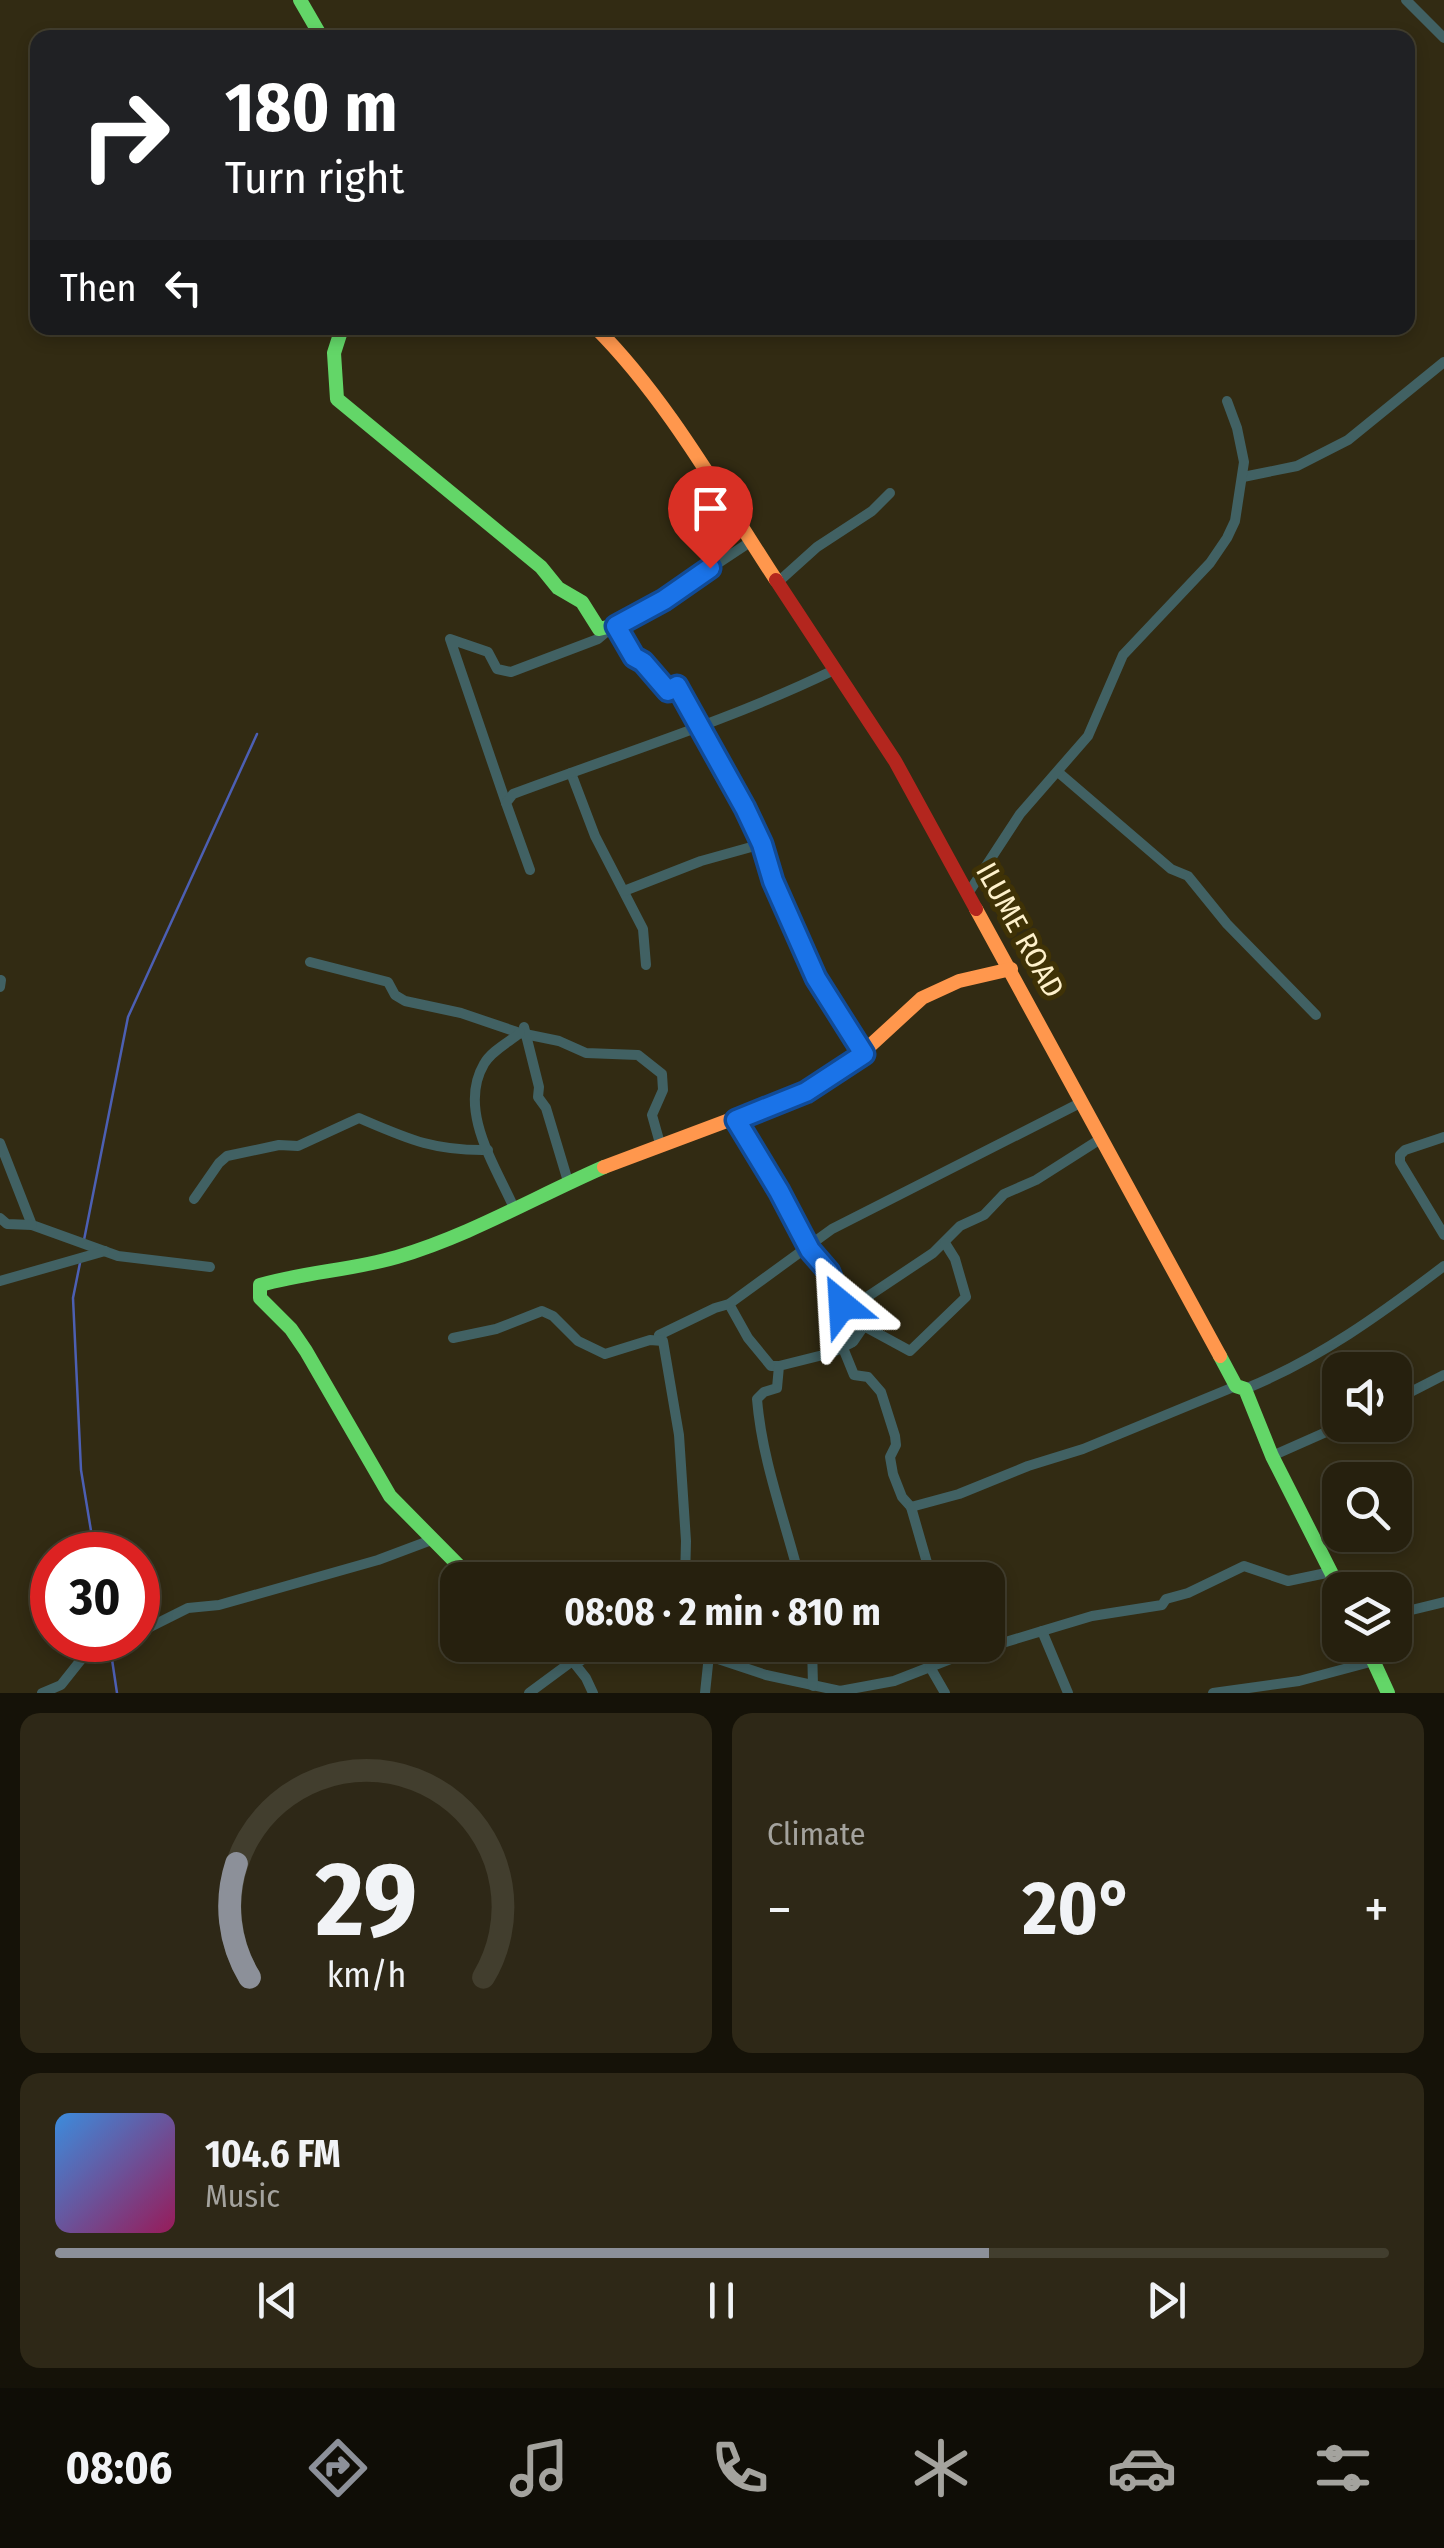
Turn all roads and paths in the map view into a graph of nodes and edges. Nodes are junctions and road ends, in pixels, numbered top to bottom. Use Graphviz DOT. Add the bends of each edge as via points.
graph roads {
  1 [pos="300,0"];
  2 [pos="1406,0"];
  3 [pos="317,30"];
  4 [pos="1444,38"];
  5 [pos="337,335"];
  6 [pos="603,335"];
  7 [pos="1444,362"];
  8 [pos="1226,401"];
  9 [pos="1243,477"];
  10 [pos="890,494"];
  11 [pos="750,542"];
  12 [pos="777,583"];
  13 [pos="613,627"];
  14 [pos="834,670"];
  15 [pos="701,726"];
  16 [pos="1058,772"];
  17 [pos="571,773"];
  18 [pos="506,803"];
  19 [pos="762,844"];
  20 [pos="530,870"];
  21 [pos="624,892"];
  22 [pos="968,892"];
  23 [pos="310,962"];
  24 [pos="646,965"];
  25 [pos="1011,968"];
  26 [pos="1316,1015"];
  27 [pos="523,1030"];
  28 [pos="864,1054"];
  29 [pos="1082,1102"];
  30 [pos="736,1120"];
  31 [pos="1444,1137"];
  32 [pos="1102,1138"];
  33 [pos="0,1143"];
  34 [pos="661,1147"];
  35 [pos="488,1150"];
  36 [pos="567,1178"];
  37 [pos="194,1200"];
  38 [pos="514,1208"];
  39 [pos="0,1218"];
  40 [pos="32,1225"];
  41 [pos="1444,1235"];
  42 [pos="945,1243"];
  43 [pos="807,1247"];
  44 [pos="106,1251"];
  45 [pos="1444,1266"];
  46 [pos="210,1267"];
  47 [pos="0,1281"];
  48 [pos="730,1304"];
  49 [pos="844,1310"];
  50 [pos="659,1335"];
  51 [pos="453,1338"];
  52 [pos="848,1345"];
  53 [pos="779,1366"];
  54 [pos="1444,1374"];
  55 [pos="1240,1387"];
  56 [pos="1412,1391"];
  57 [pos="1322,1434"];
  58 [pos="1272,1456"];
  59 [pos="911,1506"];
  60 [pos="434,1539"];
  61 [pos="456,1562"];
  62 [pos="685,1562"];
  63 [pos="796,1562"];
  64 [pos="927,1562"];
  65 [pos="1331,1572"];
  66 [pos="1322,1574"];
  67 [pos="1444,1602"];
  68 [pos="1412,1610"];
  69 [pos="160,1623"];
  70 [pos="1042,1630"];
  71 [pos="1005,1642"];
  72 [pos="80,1662"];
  73 [pos="709,1662"];
  74 [pos="730,1662"];
  75 [pos="812,1662"];
  76 [pos="944,1662"];
  77 [pos="1370,1662"];
  78 [pos="1374,1662"];
  79 [pos="573,1663"];
  80 [pos="930,1668"];
  81 [pos="813,1686"];
  82 [pos="841,1692"];
  83 [pos="42,1693"];
  84 [pos="530,1693"];
  85 [pos="593,1693"];
  86 [pos="705,1693"];
  87 [pos="945,1693"];
  88 [pos="1068,1693"];
  89 [pos="1214,1693"];
  90 [pos="1388,1693"];
  1 -- 3 [label="street"];
  2 -- 4 [label="street"];
  5 -- 13 [label="street" via="337,399 582,602 600,629"];
  6 -- 11 [label="street, ILUME ROAD" via="684,440"];
  7 -- 9 [label="street" via="1348,440 1297,466"];
  8 -- 9 [label="street" via="1241,444"];
  9 -- 16 [label="street" via="1236,521 1217,553 1123,655 1088,736"];
  10 -- 12 [label="street"];
  11 -- 12 [label="street, ILUME ROAD"];
  11 -- 13 [label="street"];
  12 -- 14 [label="street, ILUME ROAD"];
  13 -- 15 [label="street" via="668,691 677,686"];
  13 -- 18 [label="street" via="511,672 497,669 488,652 450,639"];
  14 -- 15 [label="street"];
  14 -- 22 [label="street, ILUME ROAD" via="895,760"];
  15 -- 17 [label="street"];
  15 -- 19 [label="street"];
  16 -- 22 [label="street" via="1020,814"];
  16 -- 26 [label="street" via="1170,870 1188,876"];
  17 -- 18 [label="street" via="512,794"];
  17 -- 21 [label="street"];
  18 -- 20 [label="street"];
  19 -- 21 [label="street"];
  19 -- 28 [label="street" via="816,978"];
  21 -- 24 [label="street" via="643,929"];
  22 -- 25 [label="street, ILUME ROAD"];
  23 -- 27 [label="street" via="388,982 405,1001"];
  25 -- 28 [label="street" via="924,997"];
  25 -- 29 [label="street, ILUME ROAD"];
  27 -- 34 [label="street" via="586,1053 638,1055 654,1067 664,1084 652,1115"];
  27 -- 35 [label="street" via="482,1066 476,1112"];
  27 -- 36 [label="street"];
  28 -- 30 [label="street" via="806,1092"];
  29 -- 32 [label="street, ILUME ROAD"];
  29 -- 43 [label="street"];
  30 -- 34 [label="street"];
  30 -- 43 [label="street"];
  31 -- 41 [label="street" via="1400,1155"];
  32 -- 42 [label="street" via="1004,1194"];
  32 -- 55 [label="street, ILUME ROAD"];
  33 -- 40 [label="street"];
  34 -- 38 [label="street" via="621,1158"];
  35 -- 37 [label="street" via="421,1144 360,1118 298,1146 228,1156"];
  35 -- 38 [label="street"];
  38 -- 60 [label="street" via="402,1255 290,1276 258,1289 306,1351 390,1496"];
  39 -- 40 [label="street"];
  40 -- 44 [label="street"];
  42 -- 49 [label="street"];
  42 -- 52 [label="street" via="966,1297 910,1351 864,1326"];
  43 -- 48 [label="street"];
  43 -- 49 [label="street" via="829,1272"];
  44 -- 46 [label="street"];
  44 -- 47 [label="street"];
  45 -- 55 [label="street" via="1320,1353"];
  48 -- 50 [label="street"];
  48 -- 53 [label="street" via="748,1338 771,1366"];
  49 -- 52 [label="street"];
  51 -- 62 [label="street" via="542,1311 605,1354 663,1342 679,1435"];
  52 -- 53 [label="street"];
  52 -- 59 [label="street" via="854,1375 868,1377 880,1392 895,1436 890,1466"];
  53 -- 63 [label="street" via="776,1388 759,1396 757,1405"];
  54 -- 56 [label="street"];
  55 -- 58 [label="street, ILUME ROAD"];
  55 -- 59 [label="street" via="1084,1449"];
  57 -- 58 [label="street"];
  58 -- 65 [label="street, ILUME ROAD"];
  59 -- 64 [label="street"];
  60 -- 61 [label="street"];
  60 -- 69 [label="street" via="219,1605 188,1608"];
  66 -- 70 [label="street" via="1288,1582 1244,1566 1162,1605"];
  67 -- 68 [label="street"];
  70 -- 71 [label="street"];
  70 -- 88 [label="street"];
  72 -- 83 [label="street" via="61,1685"];
  73 -- 86 [label="street"];
  74 -- 81 [label="street"];
  75 -- 81 [label="street"];
  76 -- 80 [label="street"];
  77 -- 89 [label="street"];
  78 -- 90 [label="street"];
  79 -- 84 [label="street"];
  79 -- 85 [label="street"];
  80 -- 82 [label="street"];
  80 -- 87 [label="street"];
  81 -- 82 [label="street"];
}
